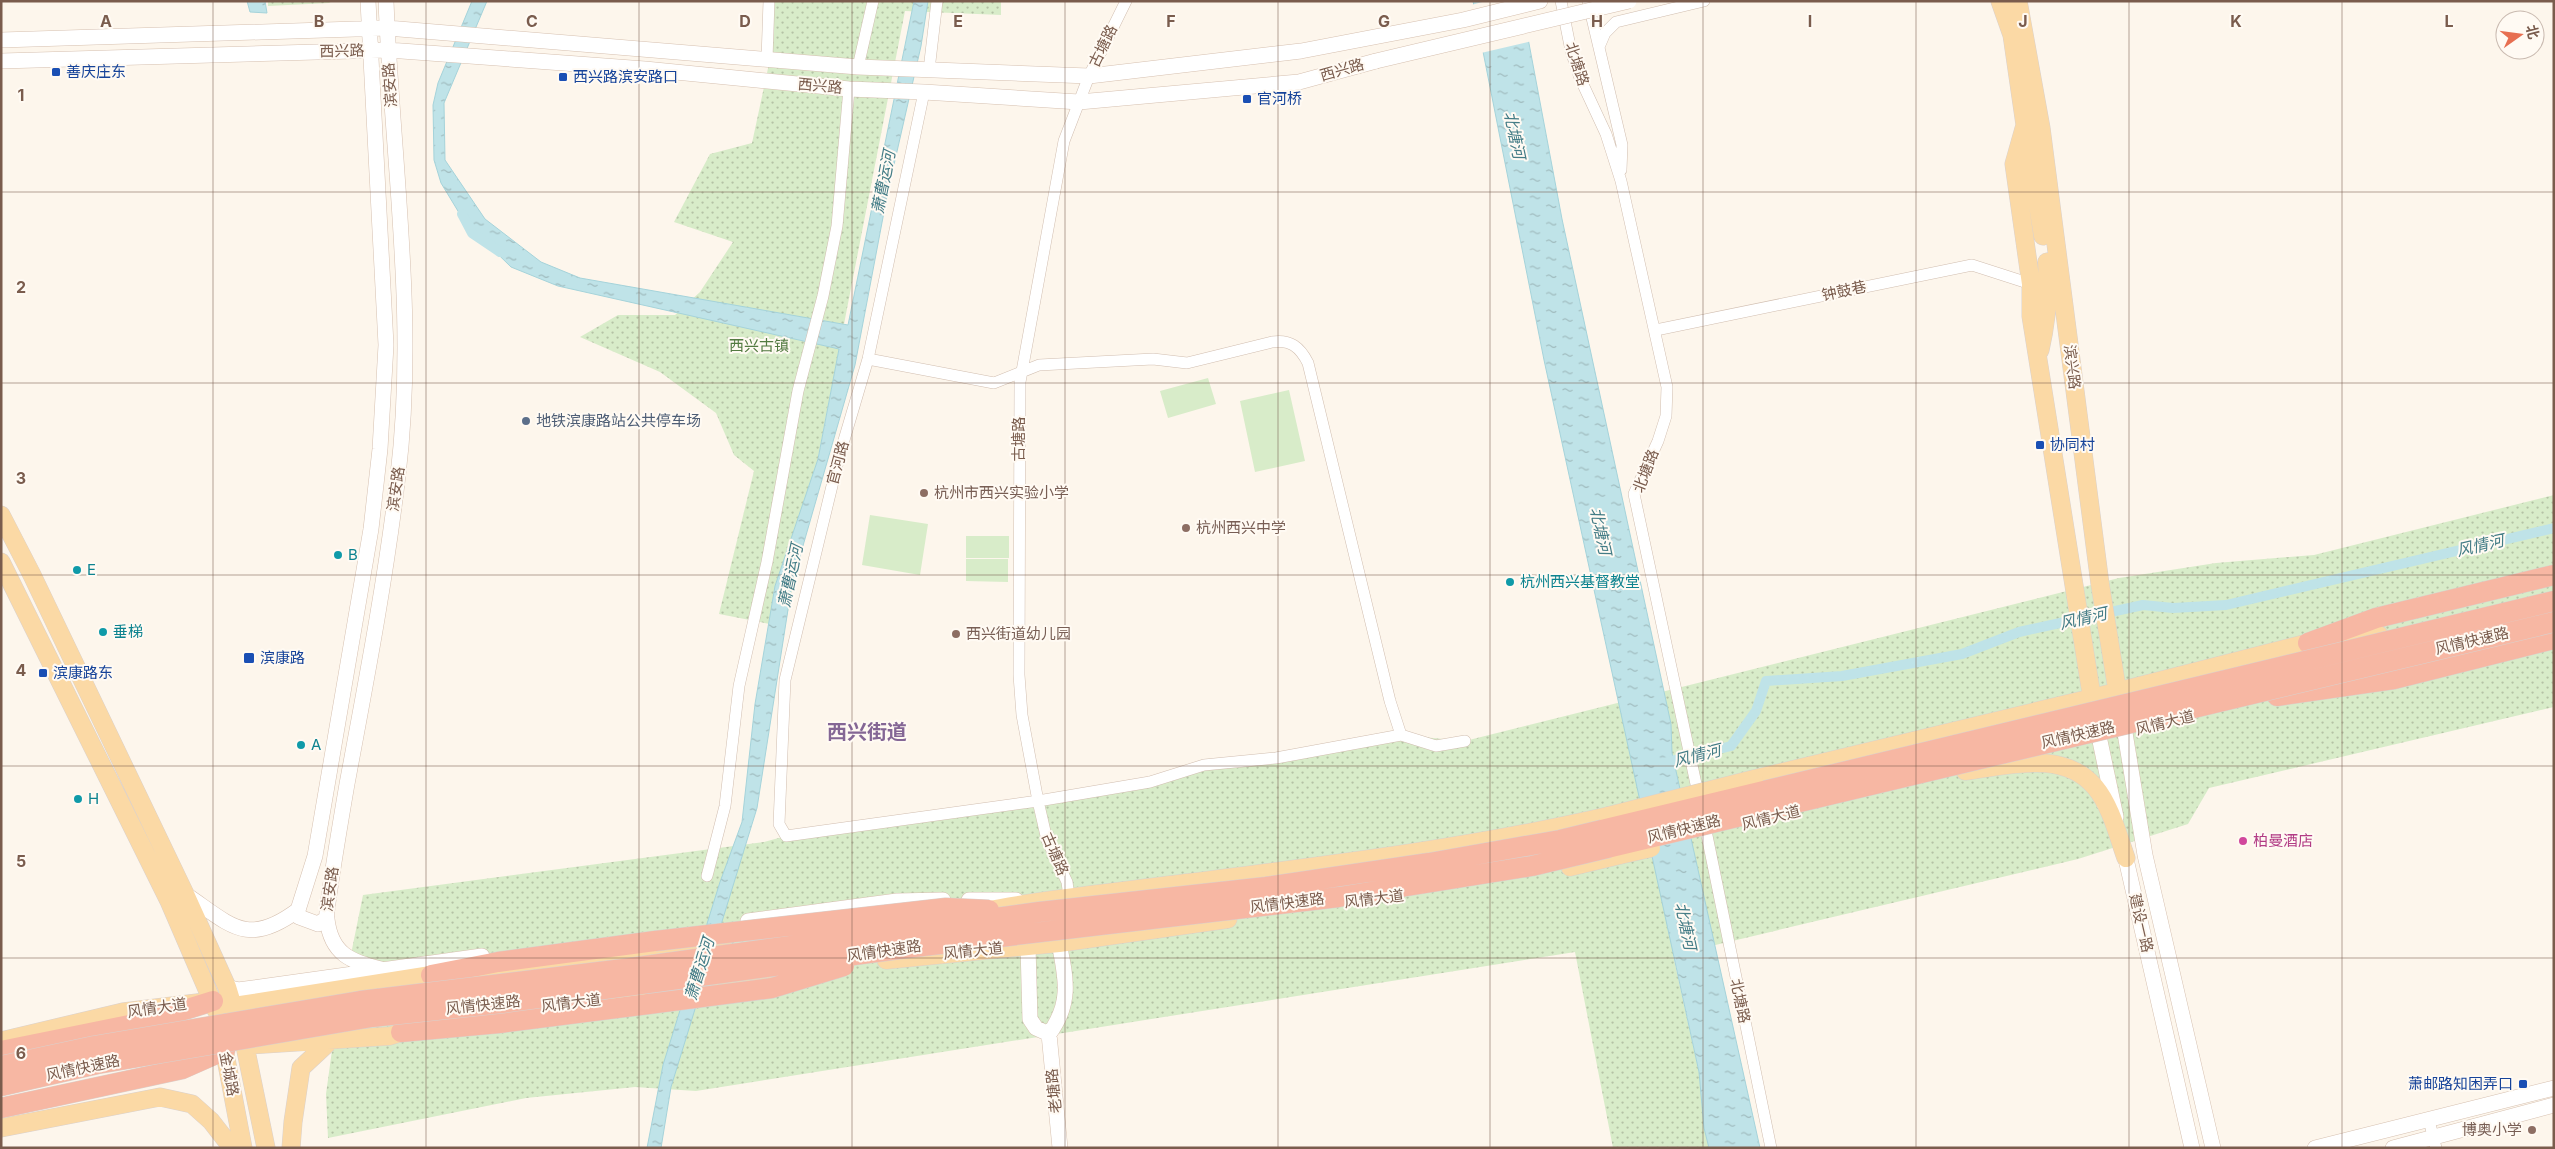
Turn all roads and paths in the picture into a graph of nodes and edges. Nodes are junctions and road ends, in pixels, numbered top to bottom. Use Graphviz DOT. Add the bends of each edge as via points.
graph roads {
  1 [pos="368,1"];
  2 [pos="386,1"];
  3 [pos="769,1"];
  4 [pos="873,1"];
  5 [pos="937,1"];
  6 [pos="1126,1"];
  7 [pos="1540,1"];
  8 [pos="1562,1"];
  9 [pos="1588,1"];
  10 [pos="1629,1"];
  11 [pos="1704,1"];
  12 [pos="2000,1"];
  13 [pos="2018,1"];
  14 [pos="388,28"];
  15 [pos="369,29"];
  16 [pos="1,40"];
  17 [pos="1599,47"];
  18 [pos="388,50"];
  19 [pos="370,51"];
  20 [pos="767,59"];
  21 [pos="1,61"];
  22 [pos="858,67"];
  23 [pos="926,69"];
  24 [pos="1089,76"];
  25 [pos="849,89"];
  26 [pos="921,92"];
  27 [pos="1079,102"];
  28 [pos="2025,125"];
  29 [pos="1621,181"];
  30 [pos="2031,284"];
  31 [pos="1656,330"];
  32 [pos="868,359"];
  33 [pos="2038,360"];
  34 [pos="1023,372"];
  35 [pos="1,515"];
  36 [pos="1,562"];
  37 [pos="2554,575"];
  38 [pos="2554,591"];
  39 [pos="2554,602"];
  40 [pos="2554,622"];
  41 [pos="2554,632"];
  42 [pos="2554,639"];
  43 [pos="2308,643"];
  44 [pos="2117,691"];
  45 [pos="2277,696"];
  46 [pos="2092,698"];
  47 [pos="2125,733"];
  48 [pos="1401,735"];
  49 [pos="2098,739"];
  50 [pos="1465,741"];
  51 [pos="1965,771"];
  52 [pos="1038,801"];
  53 [pos="2126,858"];
  54 [pos="707,876"];
  55 [pos="185,894"];
  56 [pos="1070,898"];
  57 [pos="1041,906"];
  58 [pos="298,910"];
  59 [pos="327,918"];
  60 [pos="1059,943"];
  61 [pos="1028,946"];
  62 [pos="906,948"];
  63 [pos="381,969"];
  64 [pos="431,975"];
  65 [pos="652,998"];
  66 [pos="219,1002"];
  67 [pos="234,1006"];
  68 [pos="401,1032"];
  69 [pos="1049,1034"];
  70 [pos="1,1041"];
  71 [pos="330,1041"];
  72 [pos="245,1046"];
  73 [pos="225,1050"];
  74 [pos="1,1051"];
  75 [pos="1,1067"];
  76 [pos="1,1088"];
  77 [pos="2554,1088"];
  78 [pos="2554,1105"];
  79 [pos="1,1108"];
  80 [pos="2429,1120"];
  81 [pos="1,1128"];
  82 [pos="2435,1142"];
  83 [pos="232,1148"];
  84 [pos="244,1148"];
  85 [pos="266,1148"];
  86 [pos="291,1148"];
  87 [pos="1060,1148"];
  88 [pos="1770,1148"];
  89 [pos="2192,1148"];
  90 [pos="2213,1148"];
  91 [pos="2315,1148"];
  92 [pos="2394,1148"];
  1 -- 15 [label="main road, 滨安路"];
  2 -- 14 [label="main road, 滨安路"];
  3 -- 20 [label="street"];
  4 -- 22 [label="street"];
  5 -- 23 [label="street"];
  6 -- 24 [label="street, 古塘路"];
  7 -- 24 [label="main road, 西兴路" via="1463,20 1301,51"];
  8 -- 29 [label="street, 北塘路" via="1571,51 1606,134"];
  9 -- 17 [label="street, 北塘路"];
  10 -- 27 [label="main road, 西兴路, bridge" via="1376,60 1299,82"];
  11 -- 17 [label="street" via="1616,22 1605,33"];
  12 -- 28 [label="main road" via="2012,35"];
  13 -- 44 [label="main road, 滨兴路" via="2041,128 2100,584"];
  14 -- 15 [label="main road, 西兴路"];
  14 -- 18 [label="main road, 滨安路"];
  14 -- 20 [label="main road, 西兴路"];
  15 -- 16 [label="main road, 西兴路"];
  15 -- 19 [label="main road, 滨安路"];
  17 -- 29 [label="street, 北塘路" via="1622,145"];
  18 -- 19 [label="main road, 西兴路"];
  18 -- 25 [label="main road, 西兴路" via="645,69"];
  18 -- 59 [label="main road, 滨安路" via="406,350 403,425 398,476"];
  19 -- 21 [label="main road, 西兴路"];
  19 -- 58 [label="main road, 滨安路" via="386,345 380,449 371,529 315,856"];
  20 -- 22 [label="main road, 西兴路"];
  22 -- 23 [label="main road, 西兴路"];
  23 -- 24 [label="main road, 西兴路"];
  24 -- 27 [label="street, 古塘路"];
  25 -- 26 [label="main road, 西兴路"];
  25 -- 54 [label="street" via="837,226 798,391 739,686 725,806"];
  26 -- 27 [label="main road, 西兴路"];
  26 -- 32 [label="street, 官河路"];
  27 -- 34 [label="street, 古塘路" via="1064,141"];
  28 -- 30 [label="main road" via="2014,164"];
  28 -- 33 [label="main road" via="2049,287"];
  29 -- 31 [label="street, 北塘路"];
  30 -- 31 [label="street, 钟鼓巷" via="1972,265"];
  30 -- 33 [label="main road" via="2031,316"];
  31 -- 88 [label="street, 北塘路" via="1667,387 1666,416 1634,494"];
  32 -- 34 [label="street" via="994,382"];
  32 -- 52 [label="street, 官河路" via="839,457 785,680 779,824 786,836"];
  33 -- 46 [label="main road"];
  34 -- 48 [label="street" via="1039,365 1154,359 1186,363 1283,340 1303,352"];
  34 -- 52 [label="street, 古塘路" via="1020,382 1018,675"];
  35 -- 55 [label="main road"];
  36 -- 66 [label="main road"];
  37 -- 43 [label="highway" via="2376,618"];
  38 -- 43 [label="main road, 风情大道" via="2374,636"];
  39 -- 57 [label="highway, 风情快速路, bridge" via="1560,840 1266,887"];
  40 -- 62 [label="highway, 风情快速路, bridge" via="1532,866 1339,897"];
  41 -- 45 [label="main road, 风情大道"];
  42 -- 45 [label="highway" via="2394,679"];
  43 -- 44 [label="main road, 风情大道"];
  44 -- 46 [label="main road, 风情大道"];
  44 -- 47 [label="main road, 滨兴路"];
  45 -- 47 [label="main road, 风情大道"];
  46 -- 49 [label="main road, 建设一路"];
  46 -- 56 [label="main road, 风情大道, bridge" via="1549,829 1345,863"];
  47 -- 49 [label="main road, 风情大道"];
  47 -- 90 [label="main road, 建设一路" via="2145,856"];
  48 -- 50 [label="street" via="1436,746"];
  48 -- 52 [label="street" via="1276,758 1204,765 1150,782"];
  49 -- 51 [label="main road, 风情大道"];
  49 -- 53 [label="main road, 建设一路"];
  51 -- 53 [label="main road" via="2039,762 2059,764 2078,773 2096,787"];
  51 -- 60 [label="main road, 风情大道, bridge" via="1620,855 1440,890"];
  52 -- 56 [label="street, 古塘路" via="1047,840 1067,882"];
  53 -- 89 [label="main road, 建设一路"];
  55 -- 58 [label="main road" via="245,931 272,927"];
  55 -- 66 [label="main road"];
  56 -- 57 [label="main road, 风情大道"];
  56 -- 60 [label="street, 古塘路" via="1070,926"];
  57 -- 63 [label="main road" via="897,901"];
  57 -- 64 [label="highway, bridge" via="946,908 655,941 498,962"];
  57 -- 64 [label="main road, 风情大道" via="926,916 501,975"];
  57 -- 75 [label="highway, 风情快速路, bridge" via="633,968 360,1001 94,1046"];
  58 -- 59 [label="main road, 滨安路" via="299,917 318,924"];
  59 -- 63 [label="main road" via="332,936 347,958"];
  60 -- 61 [label="main road, 风情大道"];
  60 -- 69 [label="main road" via="1067,980 1065,1002 1060,1019"];
  61 -- 65 [label="main road, 风情大道" via="877,961 716,983"];
  61 -- 69 [label="main road" via="1030,1018 1036,1028"];
  62 -- 65 [label="highway, bridge" via="772,988"];
  62 -- 76 [label="highway, 风情快速路, bridge" via="530,1000 372,1017 97,1064"];
  63 -- 66 [label="main road" via="238,990"];
  64 -- 67 [label="main road, 风情大道"];
  65 -- 68 [label="highway" via="500,1023"];
  66 -- 67 [label="main road, 风情大道"];
  66 -- 70 [label="main road, 风情大道" via="123,1012"];
  66 -- 73 [label="main road, 金城路"];
  66 -- 74 [label="highway"];
  66 -- 75 [label="main road"];
  67 -- 72 [label="main road"];
  68 -- 71 [label="main road" via="390,1036"];
  69 -- 87 [label="main road, 老塘路"];
  71 -- 72 [label="main road"];
  71 -- 86 [label="main road" via="301,1068"];
  72 -- 73 [label="main road"];
  72 -- 85 [label="main road, 金城路"];
  73 -- 76 [label="main road" via="178,1048"];
  73 -- 79 [label="highway" via="182,1069"];
  73 -- 84 [label="main road, 金城路"];
  77 -- 80 [label="main road"];
  78 -- 82 [label="main road"];
  80 -- 82 [label="street"];
  80 -- 91 [label="main road"];
  81 -- 83 [label="main road" via="160,1098 192,1104 211,1121"];
  82 -- 92 [label="main road"];
}
